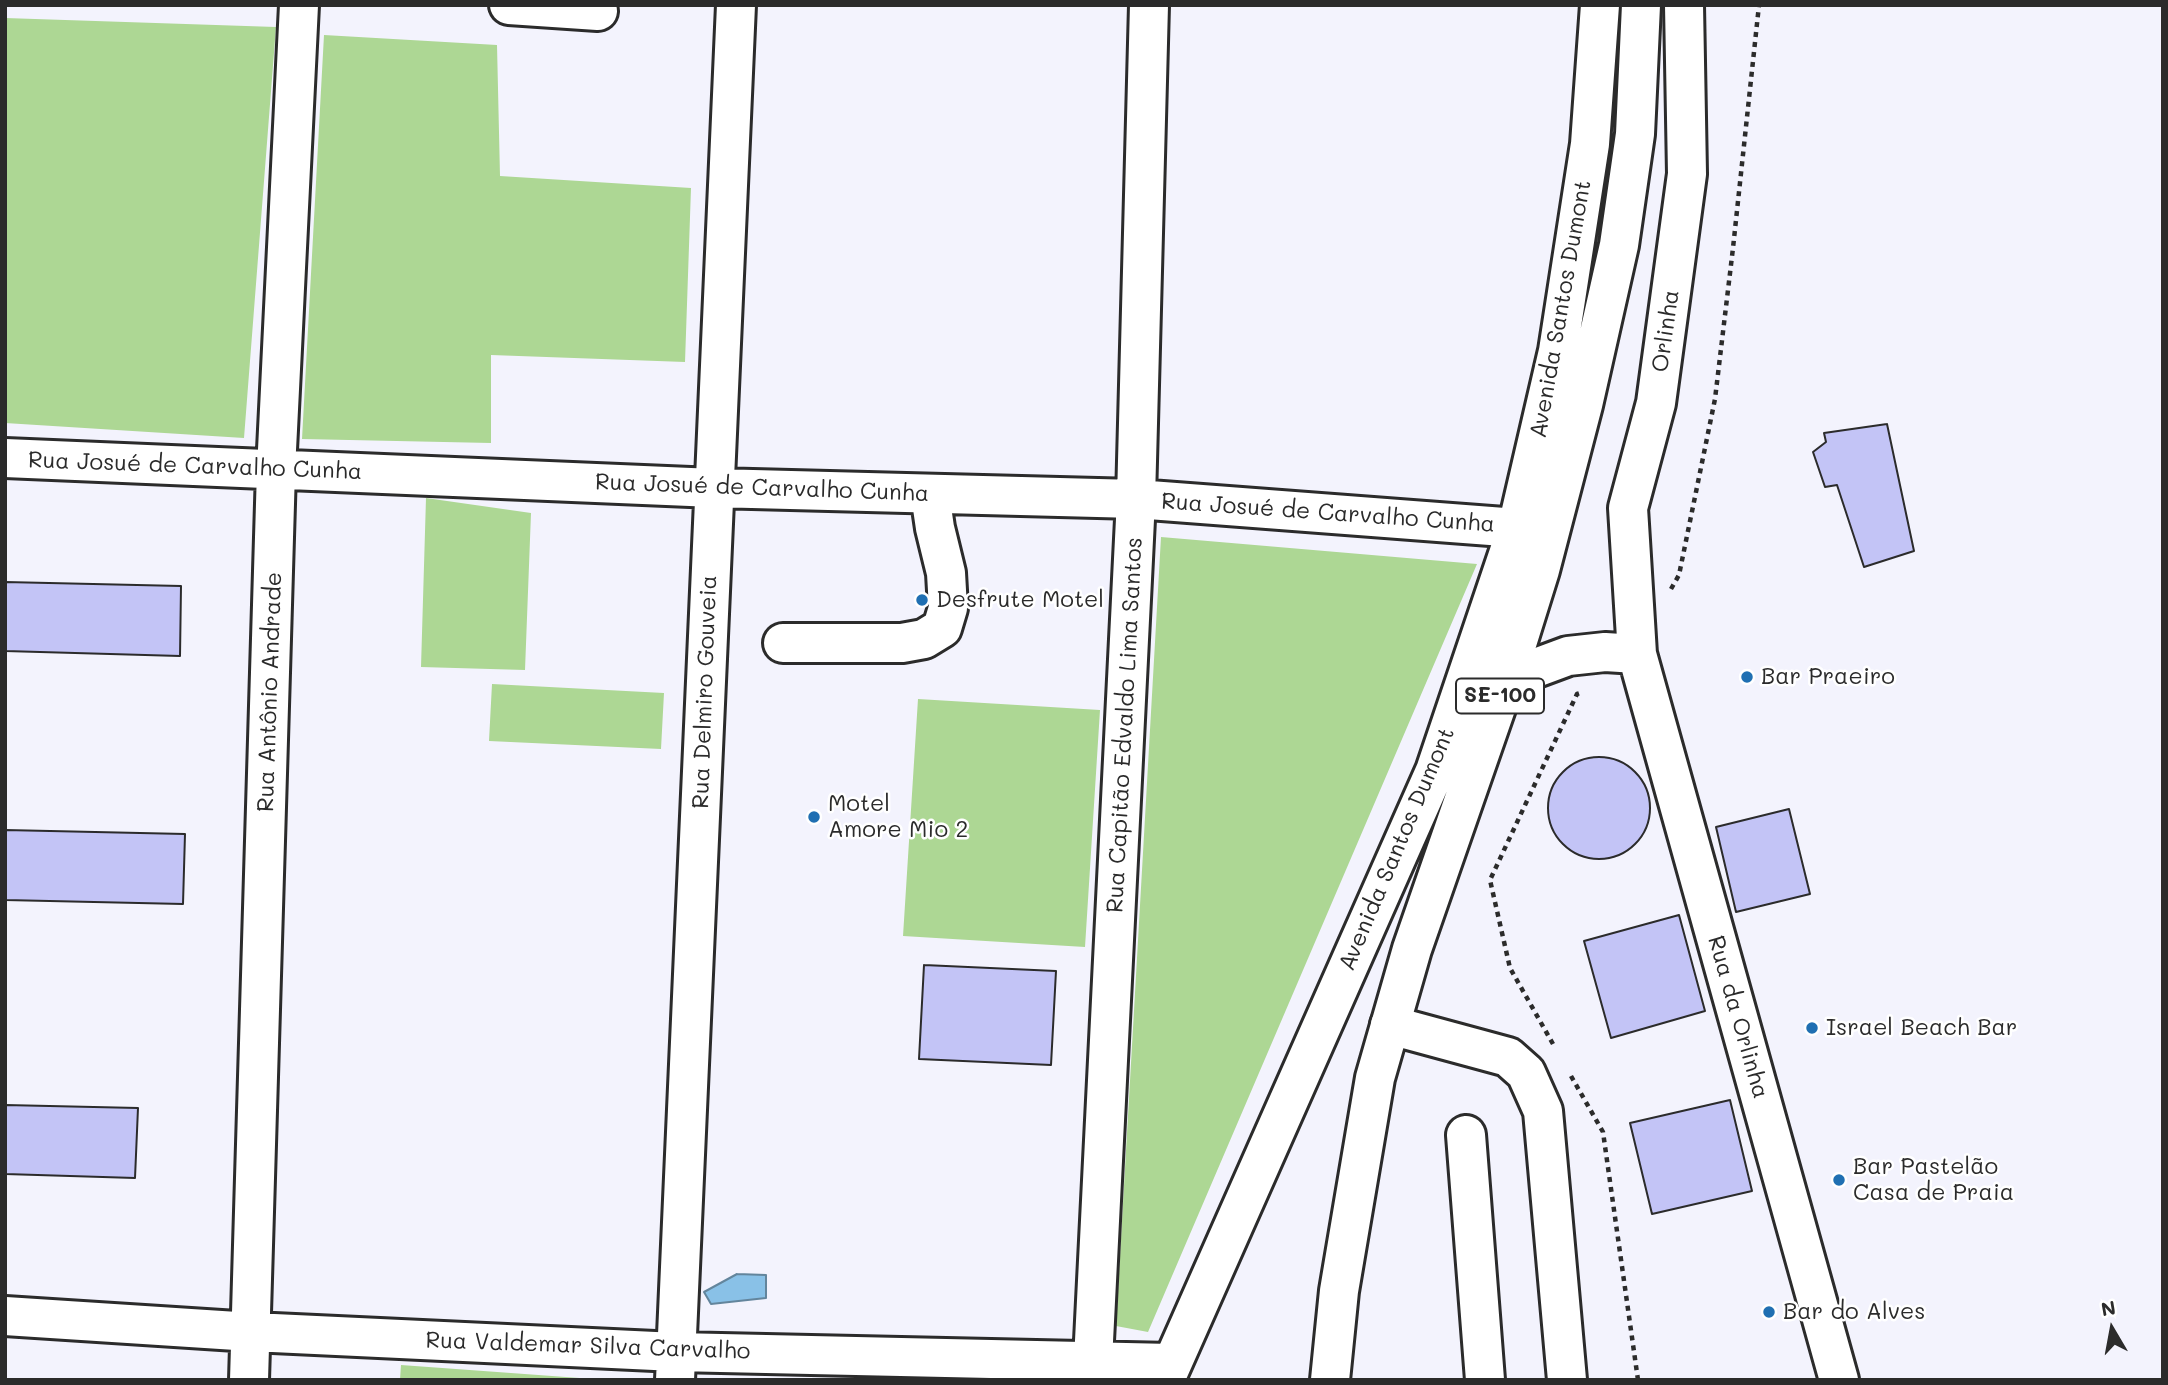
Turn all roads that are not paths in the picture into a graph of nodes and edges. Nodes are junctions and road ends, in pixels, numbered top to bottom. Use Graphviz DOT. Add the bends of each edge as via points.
graph roads {
  1 [pos="299,5"];
  2 [pos="509,5"];
  3 [pos="736,5"];
  4 [pos="1149,5"];
  5 [pos="1600,5"];
  6 [pos="1641,5"];
  7 [pos="1684,5"];
  8 [pos="598,11"];
  9 [pos="5,458"];
  10 [pos="276,470"];
  11 [pos="713,488"];
  12 [pos="930,494"];
  13 [pos="1136,499"];
  14 [pos="1517,528"];
  15 [pos="783,643"];
  16 [pos="1637,654"];
  17 [pos="1506,679"];
  18 [pos="1390,1025"];
  19 [pos="1466,1135"];
  20 [pos="5,1317"];
  21 [pos="252,1332"];
  22 [pos="1093,1361"];
  23 [pos="676,1366"];
  24 [pos="1168,1371"];
  25 [pos="249,1380"];
  26 [pos="1330,1380"];
  27 [pos="1485,1380"];
  28 [pos="1567,1380"];
  29 [pos="1839,1380"];
  1 -- 10 [label="street, Rua Antônio Andrade"];
  2 -- 8 [label="street"];
  3 -- 11 [label="street, Rua Delmiro Gouveia"];
  4 -- 13 [label="street, Rua Capitão Edvaldo Lima Santos"];
  5 -- 14 [label="street, Avenida Santos Dumont / SE-100" via="1590,144 1558,351"];
  6 -- 17 [label="street, Avenida Santos Dumont / SE-100" via="1635,134 1619,245 1583,405"];
  7 -- 16 [label="street, Orlinha" via="1687,174 1656,403 1628,508"];
  9 -- 10 [label="street, Rua Josué de Carvalho Cunha"];
  10 -- 11 [label="street, Rua Josué de Carvalho Cunha"];
  10 -- 21 [label="street, Rua Antônio Andrade"];
  11 -- 12 [label="street, Rua Josué de Carvalho Cunha"];
  11 -- 23 [label="street, Rua Delmiro Gouveia"];
  12 -- 13 [label="street, Rua Josué de Carvalho Cunha"];
  12 -- 15 [label="street" via="947,573 948,608 942,628 924,639 902,643"];
  13 -- 14 [label="street, Rua Josué de Carvalho Cunha"];
  13 -- 22 [label="street, Rua Capitão Edvaldo Lima Santos"];
  14 -- 24 [label="street, Avenida Santos Dumont / SE-100" via="1435,771"];
  16 -- 17 [label="street" via="1568,656"];
  16 -- 29 [label="street, Rua da Orlinha"];
  17 -- 18 [label="street, Avenida Santos Dumont / SE-100"];
  18 -- 26 [label="street, Avenida Santos Dumont / SE-100" via="1375,1078 1343,1264"];
  18 -- 28 [label="street" via="1508,1057 1526,1073 1543,1111"];
  19 -- 27 [label="street"];
  20 -- 21 [label="street, Rua Valdemar Silva Carvalho"];
  21 -- 23 [label="street, Rua Valdemar Silva Carvalho"];
  21 -- 25 [label="street, Rua Antônio Andrade"];
  22 -- 23 [label="street, Rua Valdemar Silva Carvalho"];
  22 -- 24 [label="street, Rua Valdemar Silva Carvalho"];
}
